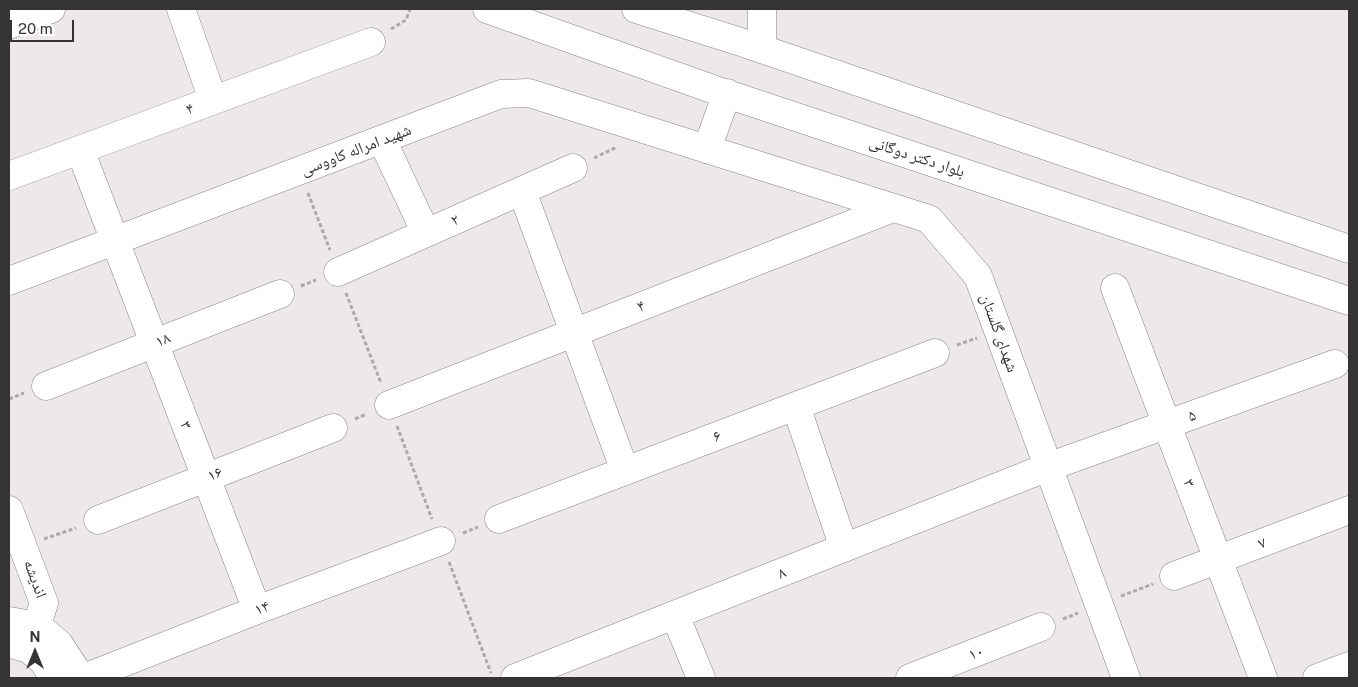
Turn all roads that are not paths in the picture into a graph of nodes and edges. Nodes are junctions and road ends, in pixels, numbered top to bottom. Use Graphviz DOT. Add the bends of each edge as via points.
graph roads {
  1 [pos="51,9"];
  2 [pos="182,9"];
  3 [pos="487,9"];
  4 [pos="636,9"];
  5 [pos="762,9"];
  6 [pos="9,25"];
  7 [pos="371,42"];
  8 [pos="762,49"];
  9 [pos="727,93"];
  10 [pos="213,100"];
  11 [pos="382,140"];
  12 [pos="708,149"];
  13 [pos="80,150"];
  14 [pos="573,168"];
  15 [pos="9,176"];
  16 [pos="522,191"];
  17 [pos="893,208"];
  18 [pos="426,233"];
  19 [pos="115,241"];
  20 [pos="1349,249"];
  21 [pos="338,272"];
  22 [pos="9,281"];
  23 [pos="1115,288"];
  24 [pos="280,294"];
  25 [pos="1349,301"];
  26 [pos="574,332"];
  27 [pos="155,343"];
  28 [pos="935,353"];
  29 [pos="1335,364"];
  30 [pos="46,386"];
  31 [pos="389,405"];
  32 [pos="796,406"];
  33 [pos="1167,425"];
  34 [pos="333,428"];
  35 [pos="1048,467"];
  36 [pos="625,471"];
  37 [pos="206,477"];
  38 [pos="9,510"];
  39 [pos="1349,510"];
  40 [pos="499,519"];
  41 [pos="98,520"];
  42 [pos="441,542"];
  43 [pos="844,548"];
  44 [pos="1218,560"];
  45 [pos="1174,576"];
  46 [pos="257,610"];
  47 [pos="675,615"];
  48 [pos="9,621"];
  49 [pos="1041,627"];
  50 [pos="25,640"];
  51 [pos="1349,666"];
  52 [pos="53,678"];
  53 [pos="82,678"];
  54 [pos="515,678"];
  55 [pos="701,678"];
  56 [pos="910,678"];
  57 [pos="1126,678"];
  58 [pos="1263,678"];
  59 [pos="1317,678"];
  1 -- 6 [label="street"];
  2 -- 10 [label="street"];
  3 -- 9 [label="street, بلوار دکتر دوگانی"];
  4 -- 8 [label="street"];
  5 -- 8 [label="street"];
  7 -- 10 [label="street, ۴"];
  8 -- 20 [label="street"];
  9 -- 12 [label="street"];
  9 -- 25 [label="street, بلوار دکتر دوگانی"];
  10 -- 13 [label="street, ۴"];
  11 -- 12 [label="street, شهید امراله کاووسی" via="501,94 529,93"];
  11 -- 18 [label="street"];
  11 -- 19 [label="street, شهید امراله کاووسی"];
  12 -- 17 [label="street, شهدای گلستان"];
  13 -- 15 [label="street, ۴"];
  13 -- 19 [label="street"];
  14 -- 16 [label="street, ۲"];
  16 -- 18 [label="street, ۲"];
  16 -- 26 [label="street"];
  17 -- 26 [label="street, ۴"];
  17 -- 35 [label="street, شهدای گلستان" via="929,219 978,276"];
  18 -- 21 [label="street, ۲"];
  19 -- 22 [label="street, شهید امراله کاووسی"];
  19 -- 27 [label="street, ۳"];
  23 -- 33 [label="street, ۳"];
  24 -- 27 [label="street, ۱۸"];
  26 -- 31 [label="street, ۴"];
  26 -- 36 [label="street"];
  27 -- 30 [label="street, ۱۸"];
  27 -- 37 [label="street, ۳"];
  28 -- 32 [label="street, ۶"];
  29 -- 33 [label="street, ۵"];
  32 -- 36 [label="street, ۶"];
  32 -- 43 [label="street"];
  33 -- 35 [label="street, ۵"];
  33 -- 44 [label="street, ۳"];
  34 -- 37 [label="street, ۱۶"];
  35 -- 43 [label="street, ۸"];
  35 -- 57 [label="street, شهدای گلستان"];
  36 -- 40 [label="street, ۶"];
  37 -- 41 [label="street, ۱۶"];
  37 -- 46 [label="street, ۳"];
  38 -- 50 [label="street, اندیشه" via="44,603"];
  39 -- 44 [label="street, ۷"];
  42 -- 46 [label="street, ۱۴"];
  43 -- 47 [label="street, ۸"];
  44 -- 45 [label="street, ۷"];
  44 -- 58 [label="street, ۳"];
  46 -- 53 [label="street, ۱۴"];
  47 -- 54 [label="street, ۸"];
  47 -- 55 [label="street"];
  48 -- 50 [label="street"];
  49 -- 56 [label="street, ۱۰"];
  50 -- 52 [label="street"];
  50 -- 53 [label="street" via="59,644"];
  51 -- 59 [label="street"];
}
